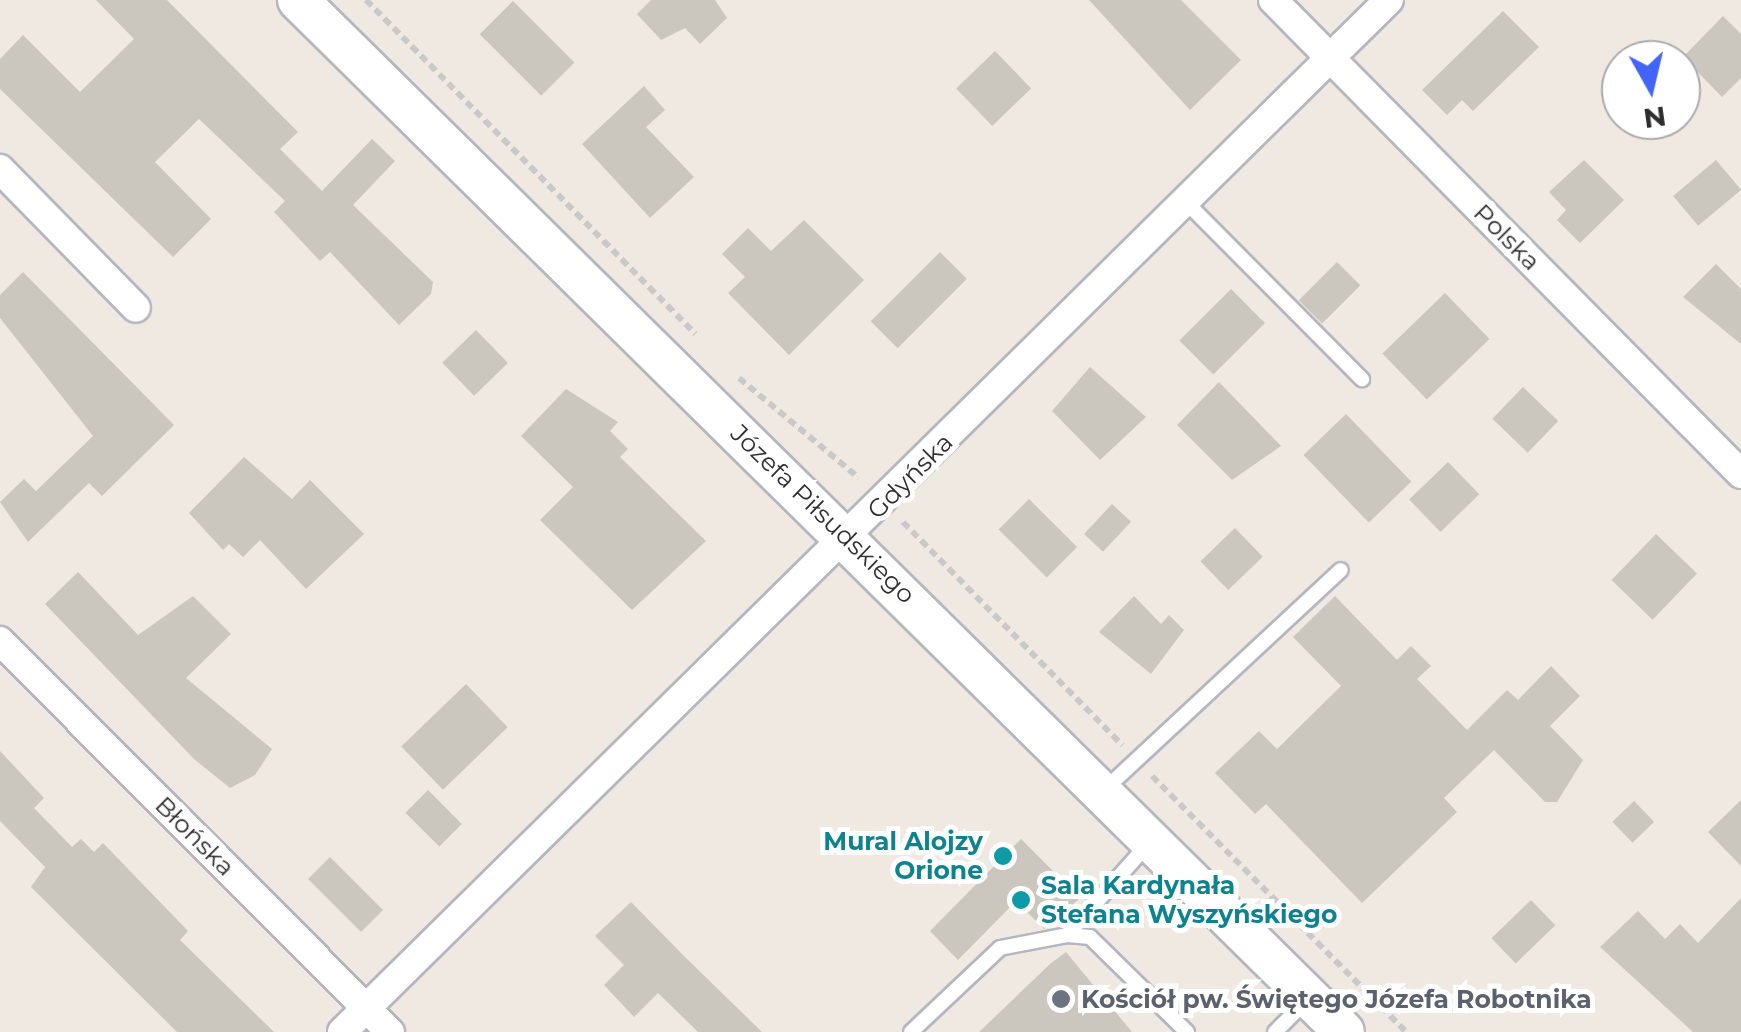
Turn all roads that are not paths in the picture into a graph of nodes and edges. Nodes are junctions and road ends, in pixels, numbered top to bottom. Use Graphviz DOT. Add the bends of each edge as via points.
graph roads {
  1 [pos="298,0"];
  2 [pos="1273,0"];
  3 [pos="1388,0"];
  4 [pos="1330,58"];
  5 [pos="0,169"];
  6 [pos="1186,202"];
  7 [pos="136,308"];
  8 [pos="1362,379"];
  9 [pos="1741,474"];
  10 [pos="848,537"];
  11 [pos="1341,570"];
  12 [pos="0,640"];
  13 [pos="1104,790"];
  14 [pos="1153,839"];
  15 [pos="1066,934"];
  16 [pos="1309,998"];
  17 [pos="365,1008"];
  18 [pos="342,1032"];
  19 [pos="390,1032"];
  20 [pos="910,1032"];
  21 [pos="1187,1032"];
  22 [pos="1276,1032"];
  23 [pos="1344,1032"];
  1 -- 10 [label="street, Józefa Piłsudskiego"];
  2 -- 4 [label="street, Polska"];
  3 -- 4 [label="street, Gdyńska"];
  4 -- 6 [label="street, Gdyńska"];
  4 -- 9 [label="street, Polska"];
  5 -- 7 [label="street"];
  6 -- 8 [label="lane"];
  6 -- 10 [label="street, Gdyńska"];
  10 -- 13 [label="street, Józefa Piłsudskiego"];
  10 -- 17 [label="street, Gdyńska"];
  11 -- 13 [label="lane"];
  12 -- 17 [label="street, Błońska"];
  13 -- 14 [label="street, Józefa Piłsudskiego"];
  14 -- 15 [label="lane"];
  14 -- 16 [label="street, Józefa Piłsudskiego"];
  15 -- 20 [label="lane" via="1000,948"];
  15 -- 21 [label="lane" via="1090,937"];
  16 -- 22 [label="lane"];
  16 -- 23 [label="street, Józefa Piłsudskiego"];
  17 -- 18 [label="street, Gdyńska"];
  17 -- 19 [label="street, Błońska"];
}
